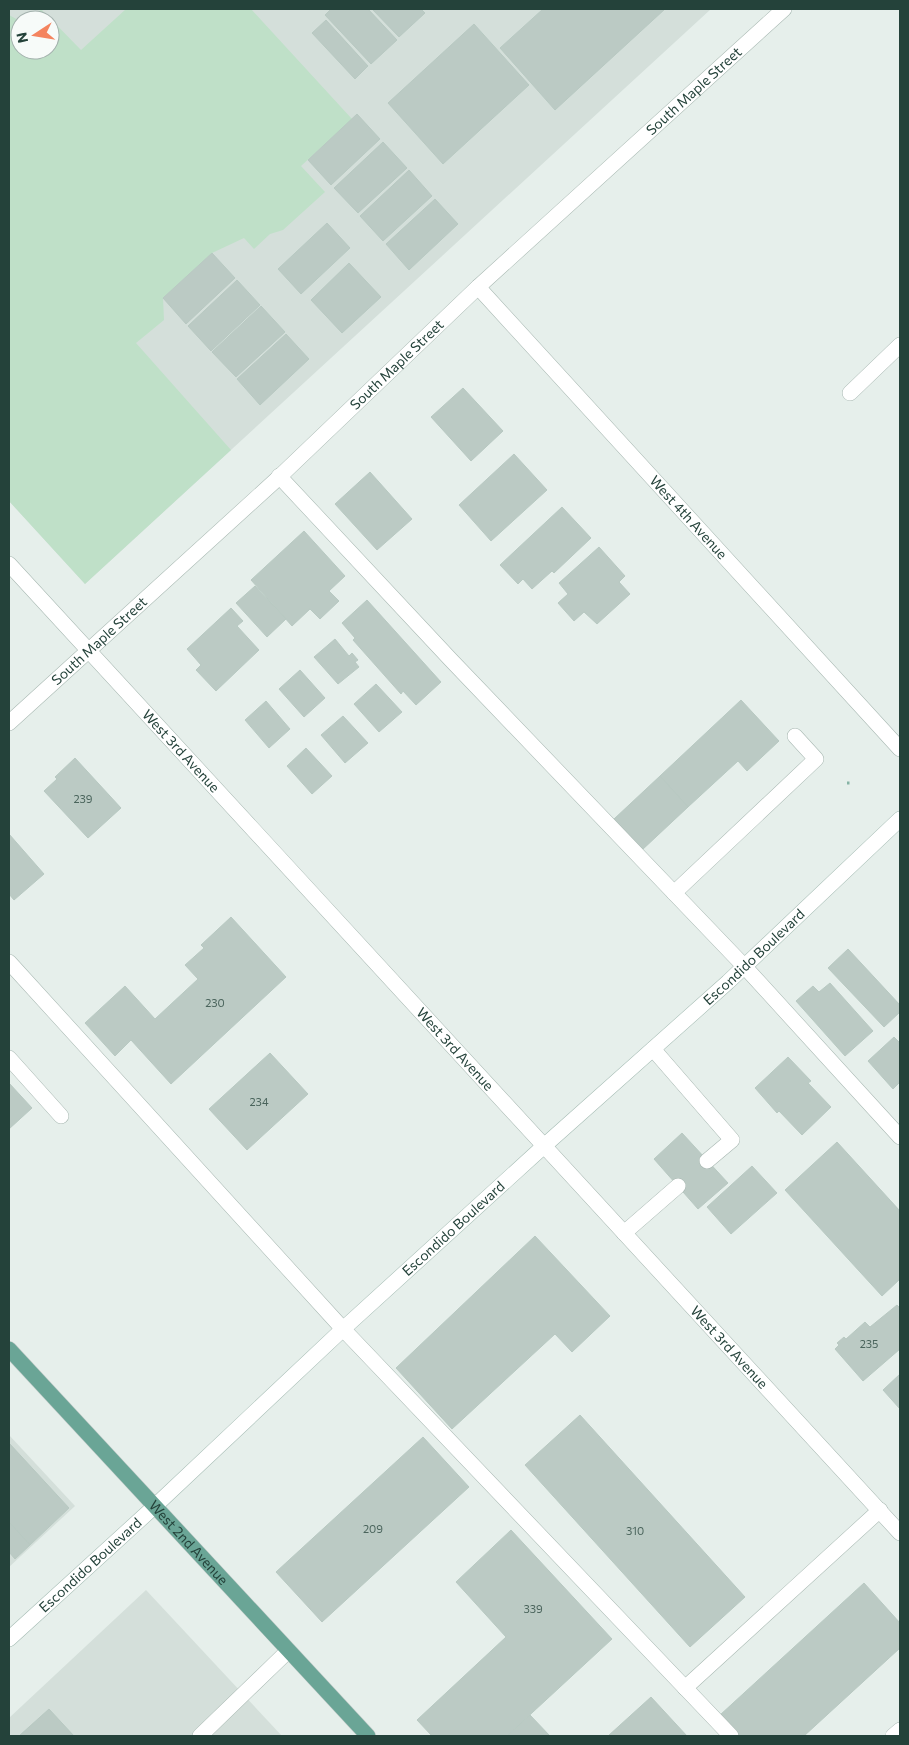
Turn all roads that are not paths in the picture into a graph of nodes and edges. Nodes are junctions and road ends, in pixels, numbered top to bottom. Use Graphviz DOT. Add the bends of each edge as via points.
graph roads {
  1 [pos="784,9"];
  2 [pos="478,287"];
  3 [pos="900,345"];
  4 [pos="850,393"];
  5 [pos="279,476"];
  6 [pos="9,564"];
  7 [pos="88,651"];
  8 [pos="9,723"];
  9 [pos="795,736"];
  10 [pos="900,749"];
  11 [pos="900,819"];
  12 [pos="674,892"];
  13 [pos="9,962"];
  14 [pos="744,966"];
  15 [pos="653,1049"];
  16 [pos="9,1058"];
  17 [pos="61,1116"];
  18 [pos="900,1136"];
  19 [pos="544,1146"];
  20 [pos="708,1161"];
  21 [pos="678,1186"];
  22 [pos="624,1233"];
  23 [pos="343,1329"];
  24 [pos="9,1349"];
  25 [pos="155,1506"];
  26 [pos="880,1510"];
  27 [pos="900,1533"];
  28 [pos="9,1639"];
  29 [pos="288,1650"];
  30 [pos="685,1688"];
  31 [pos="900,1730"];
  32 [pos="200,1736"];
  33 [pos="368,1736"];
  34 [pos="731,1736"];
  35 [pos="893,1736"];
  1 -- 2 [label="street, South Maple Street"];
  2 -- 5 [label="street, South Maple Street"];
  2 -- 10 [label="street, West 4th Avenue"];
  3 -- 4 [label="street"];
  5 -- 7 [label="street, South Maple Street"];
  5 -- 12 [label="street"];
  6 -- 7 [label="street, West 3rd Avenue"];
  7 -- 8 [label="street, South Maple Street"];
  7 -- 19 [label="street, West 3rd Avenue"];
  9 -- 12 [label="street" via="816,759"];
  11 -- 14 [label="street, Escondido Boulevard"];
  12 -- 14 [label="street"];
  13 -- 23 [label="street"];
  14 -- 15 [label="street, Escondido Boulevard"];
  14 -- 18 [label="street"];
  15 -- 19 [label="street, Escondido Boulevard"];
  15 -- 20 [label="street" via="732,1140"];
  16 -- 17 [label="street"];
  19 -- 22 [label="street, West 3rd Avenue"];
  19 -- 23 [label="street, Escondido Boulevard"];
  21 -- 22 [label="street"];
  22 -- 26 [label="street, West 3rd Avenue"];
  23 -- 25 [label="street, Escondido Boulevard"];
  23 -- 30 [label="street"];
  24 -- 25 [label="main road, West 2nd Avenue"];
  25 -- 28 [label="street, Escondido Boulevard"];
  25 -- 29 [label="main road, West 2nd Avenue"];
  26 -- 27 [label="street, West 3rd Avenue"];
  26 -- 30 [label="street"];
  29 -- 32 [label="street"];
  29 -- 33 [label="main road, West 2nd Avenue"];
  30 -- 34 [label="street"];
  31 -- 35 [label="street"];
}
